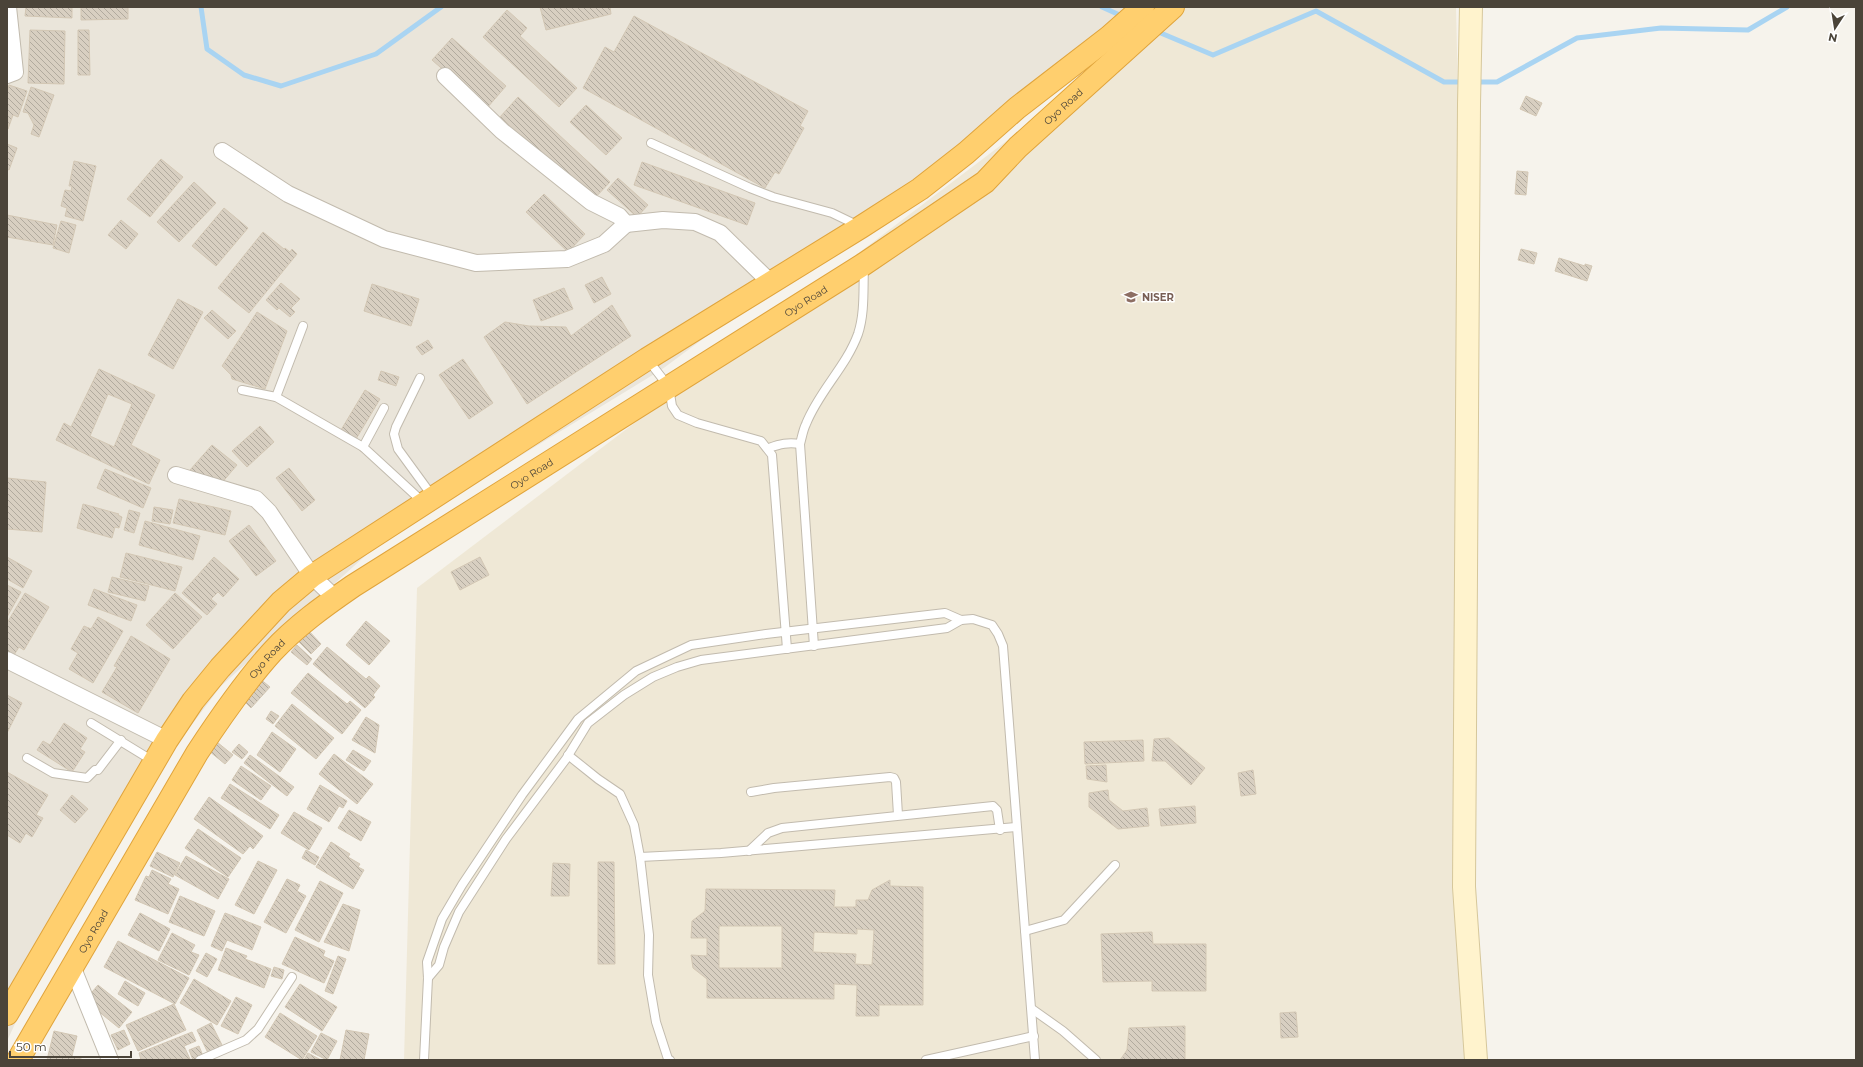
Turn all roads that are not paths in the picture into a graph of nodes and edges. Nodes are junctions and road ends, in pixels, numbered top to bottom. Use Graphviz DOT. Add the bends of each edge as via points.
graph roads {
  1 [pos="8,7"];
  2 [pos="1143,7"];
  3 [pos="1472,7"];
  4 [pos="1169,11"];
  5 [pos="7,75"];
  6 [pos="445,76"];
  7 [pos="651,143"];
  8 [pos="222,151"];
  9 [pos="626,224"];
  10 [pos="861,227"];
  11 [pos="864,264"];
  12 [pos="770,282"];
  13 [pos="303,326"];
  14 [pos="647,359"];
  15 [pos="420,378"];
  16 [pos="669,387"];
  17 [pos="242,390"];
  18 [pos="276,397"];
  19 [pos="384,408"];
  20 [pos="800,444"];
  21 [pos="363,447"];
  22 [pos="769,448"];
  23 [pos="176,475"];
  24 [pos="429,501"];
  25 [pos="312,576"];
  26 [pos="335,598"];
  27 [pos="961,620"];
  28 [pos="812,629"];
  29 [pos="785,632"];
  30 [pos="814,646"];
  31 [pos="786,649"];
  32 [pos="7,660"];
  33 [pos="91,724"];
  34 [pos="121,740"];
  35 [pos="167,740"];
  36 [pos="568,755"];
  37 [pos="27,758"];
  38 [pos="154,761"];
  39 [pos="751,792"];
  40 [pos="898,815"];
  41 [pos="1016,828"];
  42 [pos="1000,830"];
  43 [pos="749,851"];
  44 [pos="640,857"];
  45 [pos="1116,865"];
  46 [pos="1025,931"];
  47 [pos="72,966"];
  48 [pos="292,976"];
  49 [pos="428,978"];
  50 [pos="1032,1009"];
  51 [pos="7,1014"];
  52 [pos="1034,1036"];
  53 [pos="7,1057"];
  54 [pos="15,1060"];
  55 [pos="18,1060"];
  56 [pos="110,1060"];
  57 [pos="200,1060"];
  58 [pos="424,1060"];
  59 [pos="670,1060"];
  60 [pos="926,1060"];
  61 [pos="1035,1060"];
  62 [pos="1096,1060"];
  63 [pos="1476,1060"];
  1 -- 5 [label="street" via="15,72"];
  2 -- 10 [label="highway" via="1110,37 1017,108 920,189"];
  3 -- 63 [label="street" via="1469,112 1464,887"];
  4 -- 11 [label="highway, Oyo Road" via="1018,147 985,182"];
  6 -- 9 [label="street" via="502,131 591,202 618,216"];
  7 -- 10 [label="lane" via="750,188 773,197 832,212"];
  8 -- 9 [label="street" via="288,194 384,239 476,263 568,259 604,244"];
  9 -- 12 [label="street" via="663,220 694,222 720,233"];
  10 -- 12 [label="highway"];
  11 -- 16 [label="highway, Oyo Road"];
  11 -- 20 [label="lane" via="862,317 858,333 851,351 805,424"];
  12 -- 14 [label="highway"];
  13 -- 18 [label="lane"];
  14 -- 16 [label="lane"];
  14 -- 24 [label="highway"];
  15 -- 24 [label="lane" via="396,428 395,441"];
  16 -- 22 [label="lane" via="672,406 678,416 761,441"];
  16 -- 26 [label="highway, Oyo Road"];
  17 -- 18 [label="lane"];
  18 -- 21 [label="lane"];
  19 -- 21 [label="lane"];
  20 -- 22 [label="lane" via="784,443"];
  20 -- 28 [label="lane"];
  21 -- 24 [label="lane"];
  22 -- 29 [label="lane" via="772,455"];
  23 -- 25 [label="street" via="256,499 269,512"];
  24 -- 25 [label="highway"];
  25 -- 26 [label="street"];
  25 -- 35 [label="highway" via="281,602 220,668 193,701"];
  26 -- 47 [label="highway, Oyo Road" via="272,652 220,717"];
  27 -- 28 [label="lane" via="945,613"];
  27 -- 30 [label="lane" via="947,628"];
  27 -- 41 [label="lane" via="973,619 992,625 1003,646"];
  28 -- 29 [label="lane"];
  28 -- 30 [label="lane"];
  29 -- 31 [label="lane"];
  29 -- 49 [label="lane" via="691,645 636,671 578,719 522,795 442,919 427,962"];
  30 -- 31 [label="lane"];
  31 -- 36 [label="lane" via="701,660 653,677 624,695 588,723"];
  32 -- 35 [label="street"];
  33 -- 34 [label="lane"];
  34 -- 37 [label="lane" via="98,770 87,778 53,773"];
  34 -- 38 [label="lane"];
  35 -- 38 [label="highway"];
  36 -- 44 [label="lane" via="620,794 634,825"];
  36 -- 49 [label="lane" via="506,839 459,912 439,965"];
  38 -- 51 [label="highway"];
  39 -- 40 [label="lane" via="890,777 896,782"];
  40 -- 42 [label="lane" via="993,806 997,810"];
  40 -- 43 [label="lane" via="782,828 768,833"];
  41 -- 42 [label="lane"];
  41 -- 46 [label="lane"];
  42 -- 43 [label="lane"];
  43 -- 44 [label="lane"];
  44 -- 59 [label="lane" via="649,935 648,975 656,1022"];
  45 -- 46 [label="lane" via="1064,920"];
  46 -- 50 [label="lane"];
  47 -- 55 [label="highway, Oyo Road"];
  47 -- 56 [label="street"];
  48 -- 57 [label="lane" via="258,1029 246,1040"];
  49 -- 58 [label="lane"];
  50 -- 52 [label="lane"];
  50 -- 62 [label="lane" via="1063,1031"];
  52 -- 60 [label="lane"];
  52 -- 61 [label="lane"];
  53 -- 54 [label="street"];
}
